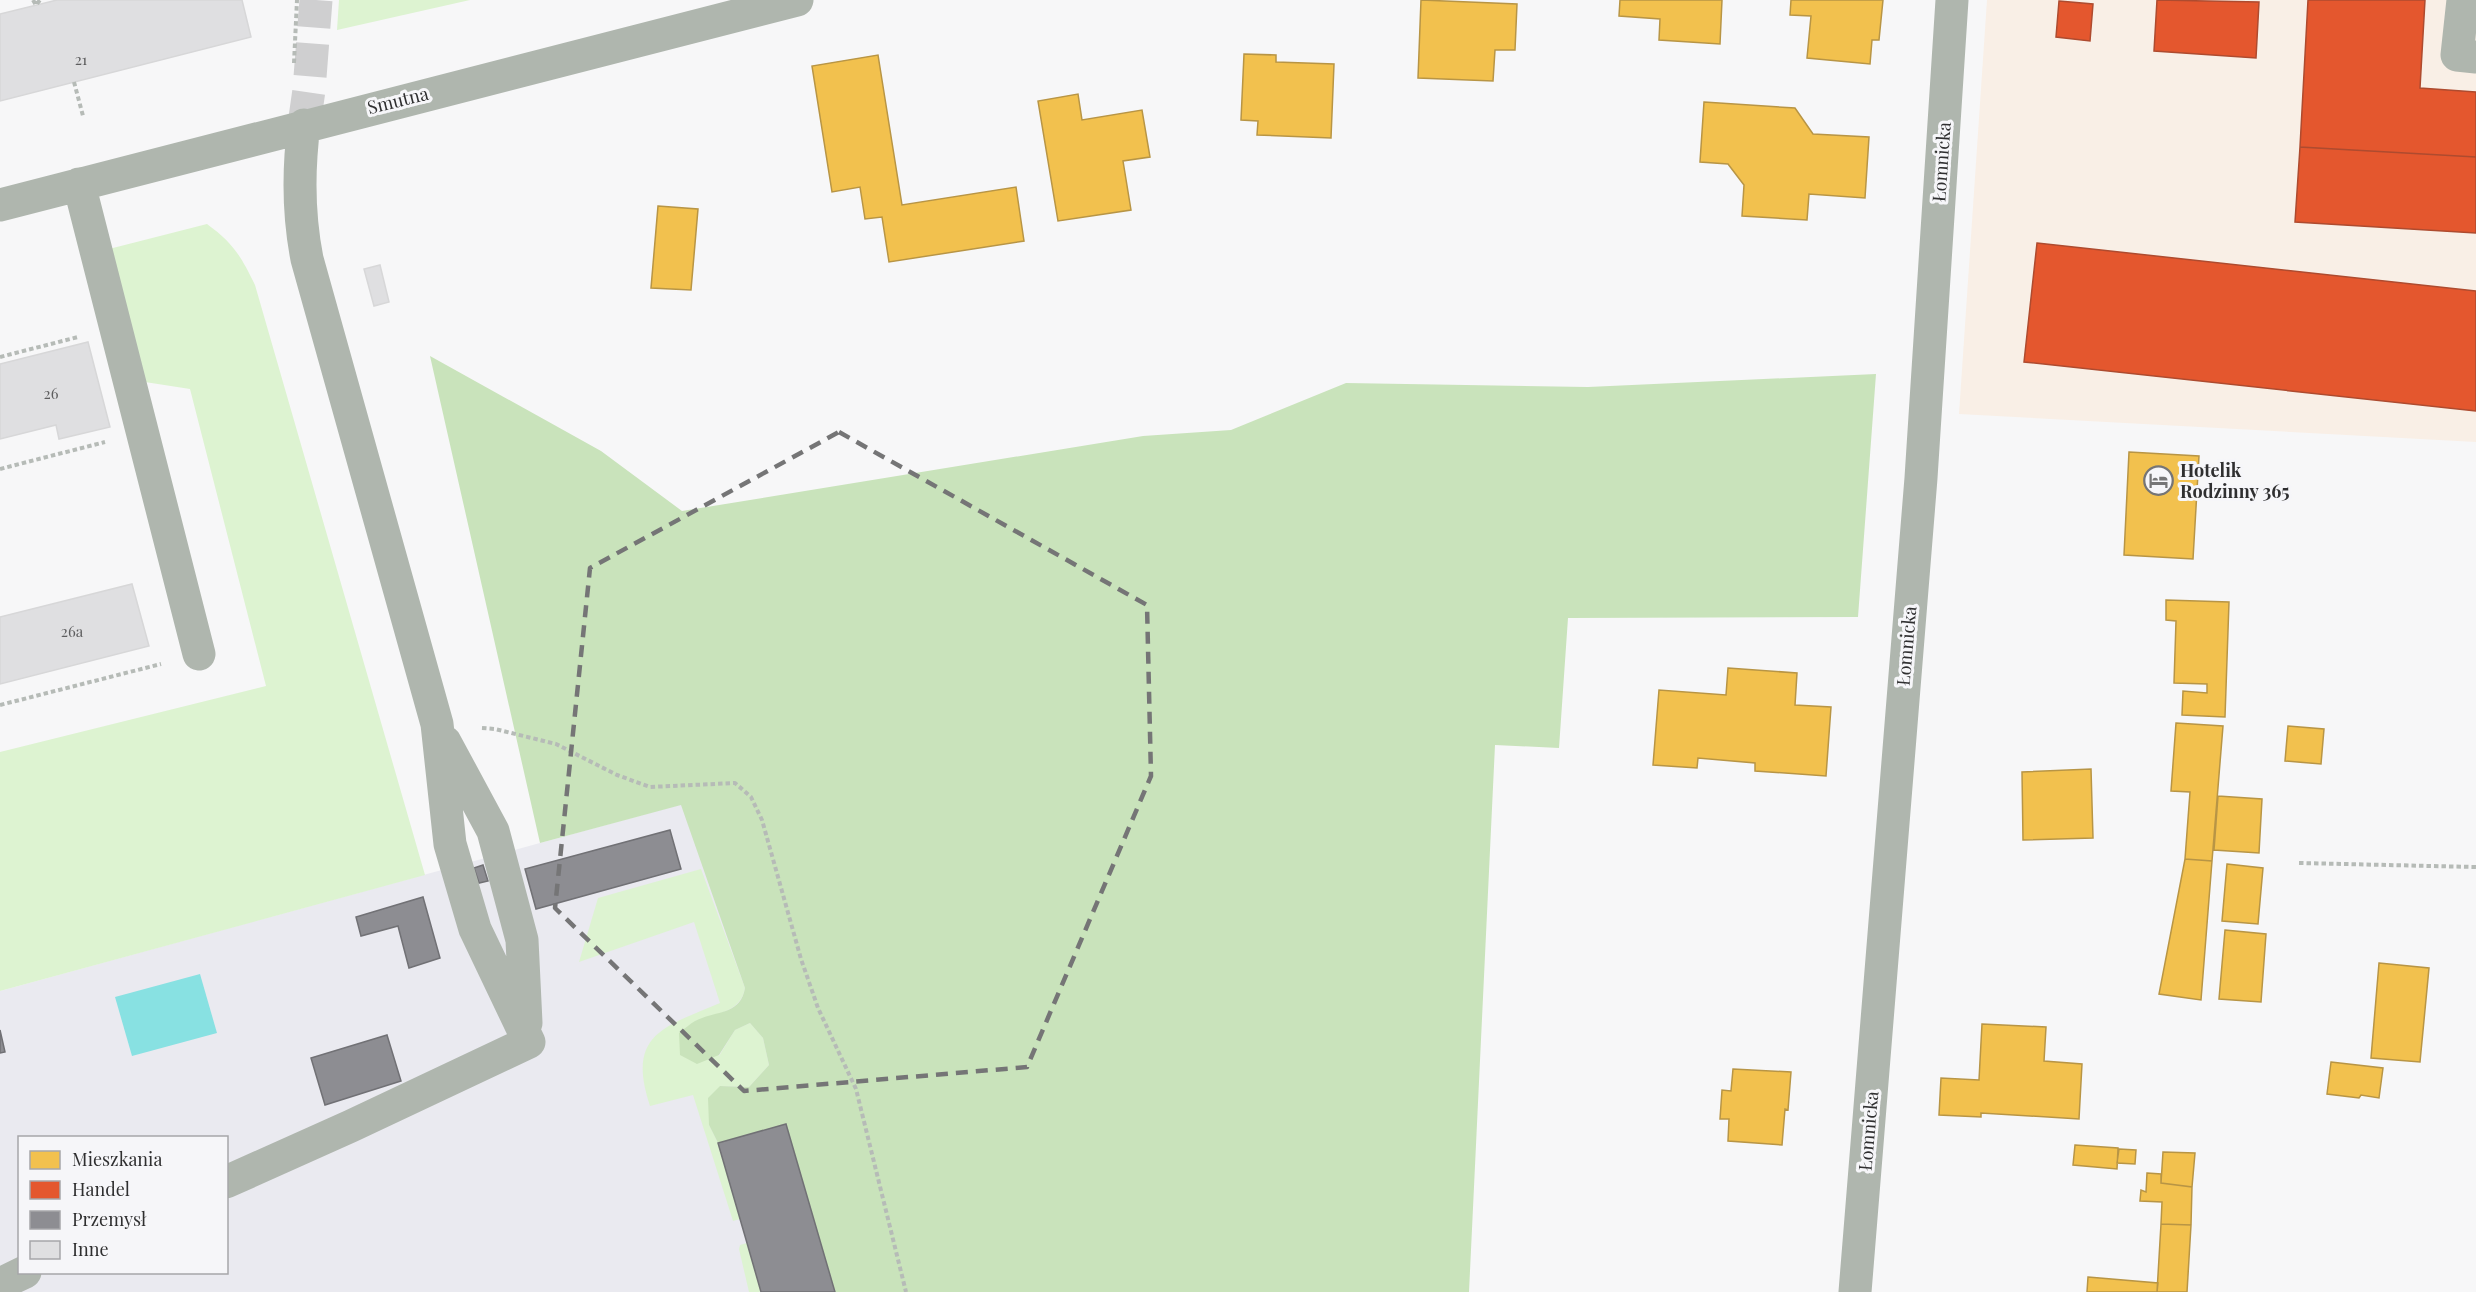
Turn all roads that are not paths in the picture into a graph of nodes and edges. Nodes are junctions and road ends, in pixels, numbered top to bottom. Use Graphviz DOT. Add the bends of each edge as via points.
graph roads {
  1 [pos="797,0"];
  2 [pos="1952,0"];
  3 [pos="2463,0"];
  4 [pos="2476,57"];
  5 [pos="304,125"];
  6 [pos="79,184"];
  7 [pos="0,205"];
  8 [pos="199,654"];
  9 [pos="437,724"];
  10 [pos="529,1042"];
  11 [pos="228,1181"];
  12 [pos="21,1274"];
  13 [pos="0,1284"];
  14 [pos="1855,1292"];
  1 -- 5 [label="street, Smutna"];
  2 -- 14 [label="street, Łomnicka" via="1921,478"];
  3 -- 4 [label="street" via="2457,55"];
  5 -- 6 [label="street, Smutna"];
  5 -- 9 [label="street" via="298,190 307,259"];
  6 -- 7 [label="street, Smutna"];
  6 -- 8 [label="street"];
  9 -- 10 [label="street" via="450,844 471,919"];
  9 -- 10 [label="street" via="493,831 522,940"];
  10 -- 11 [label="street"];
  12 -- 13 [label="street"];
}
